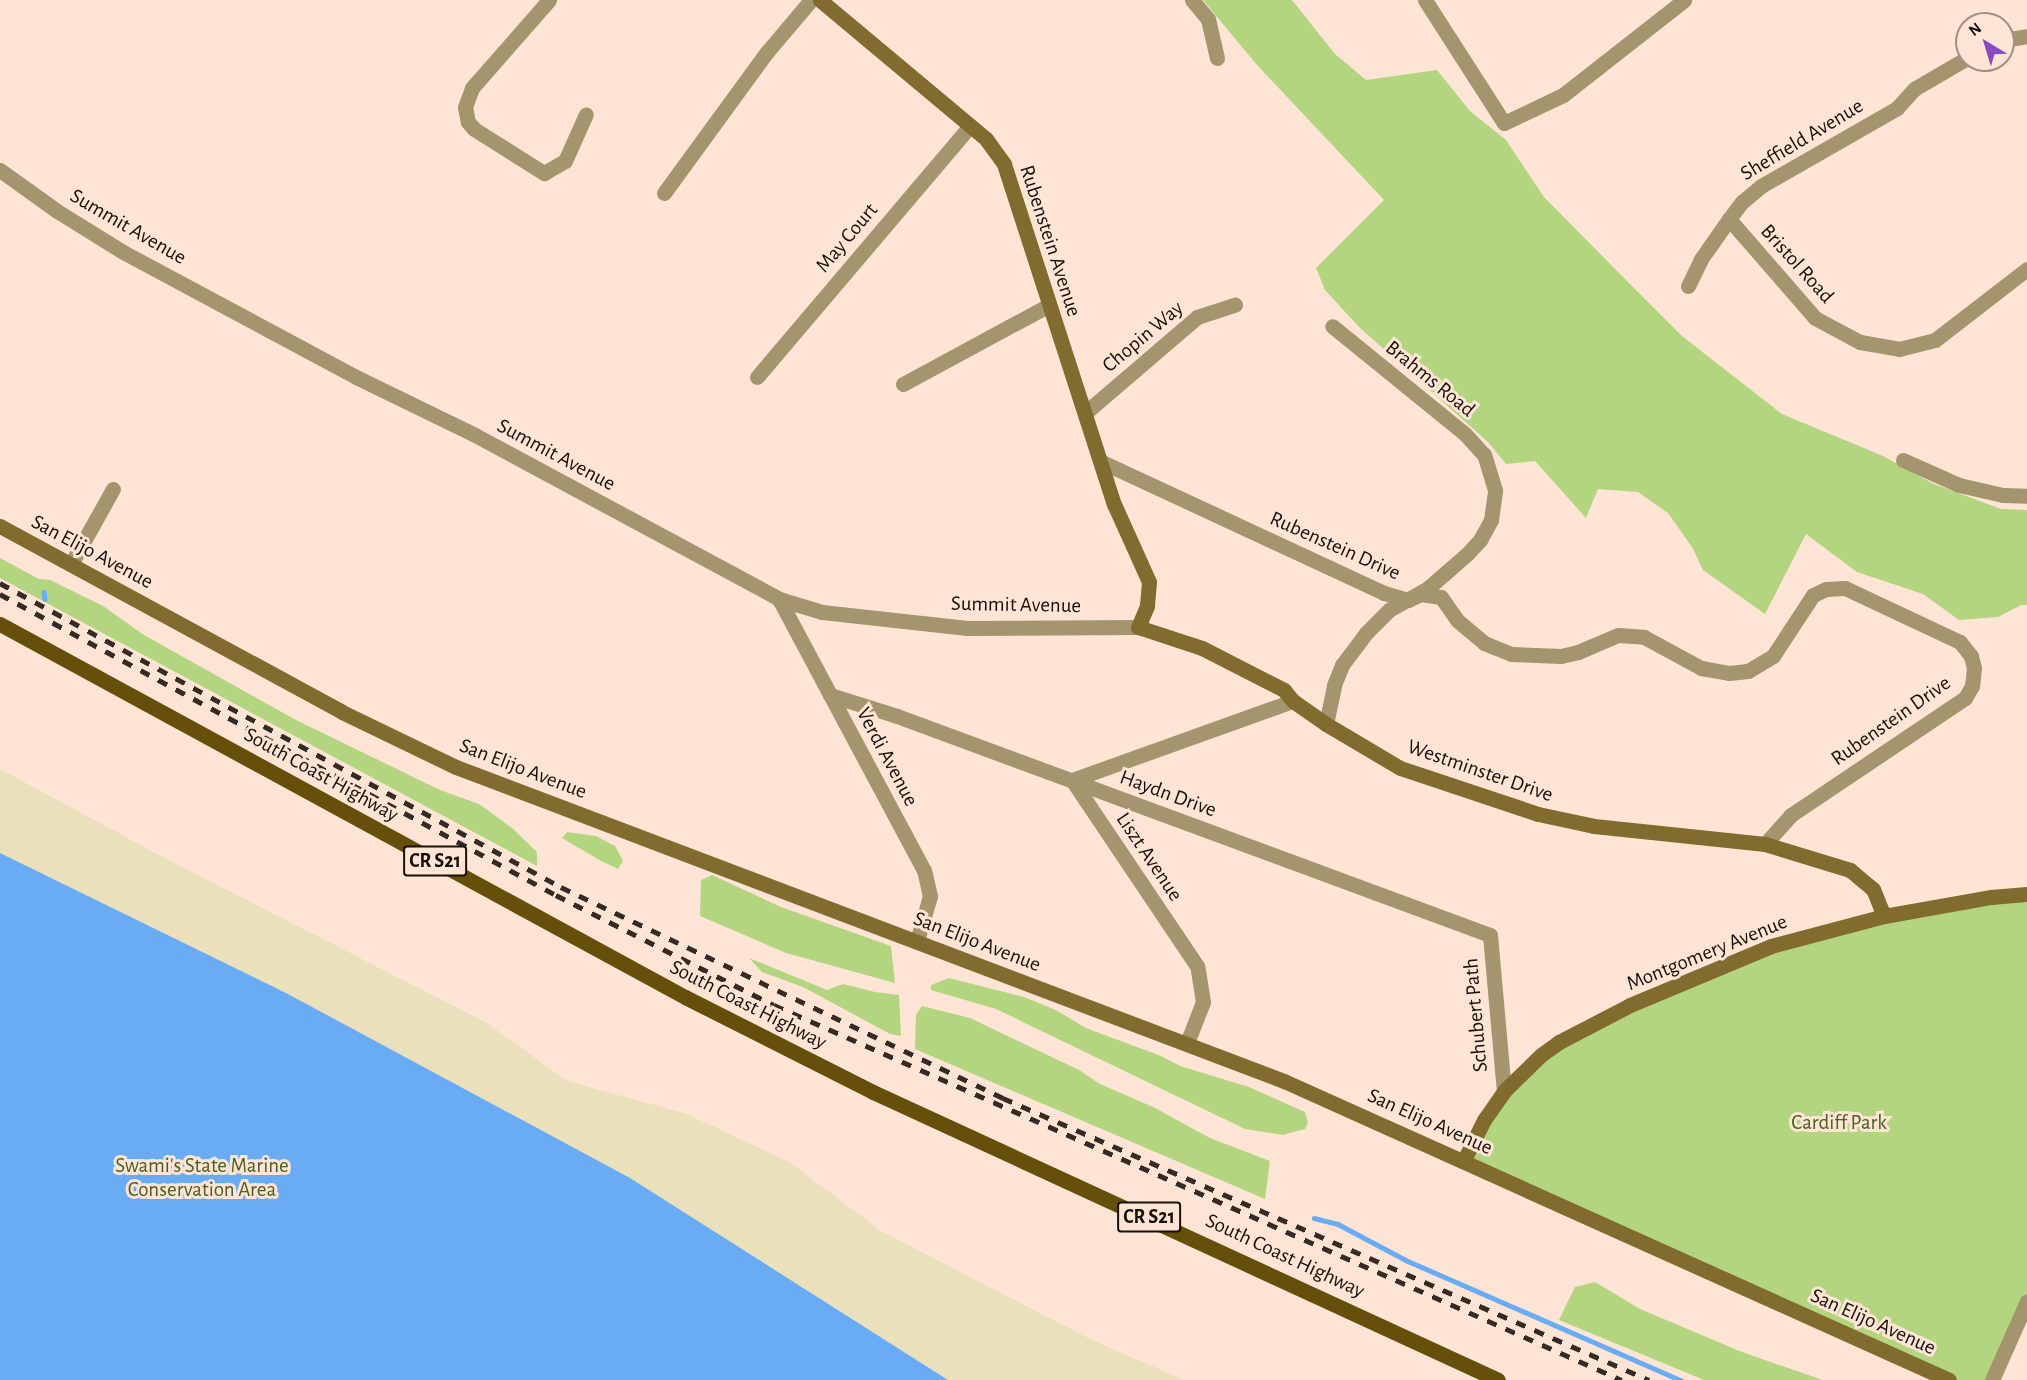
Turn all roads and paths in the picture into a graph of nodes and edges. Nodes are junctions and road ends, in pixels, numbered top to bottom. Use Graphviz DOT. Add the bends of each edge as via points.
graph roads {
  1 [pos="549,0"];
  2 [pos="1192,0"];
  3 [pos="1425,0"];
  4 [pos="1684,0"];
  5 [pos="821,1"];
  6 [pos="1217,58"];
  7 [pos="1955,65"];
  8 [pos="586,114"];
  9 [pos="970,126"];
  10 [pos="0,170"];
  11 [pos="664,193"];
  12 [pos="1729,219"];
  13 [pos="2027,269"];
  14 [pos="1688,286"];
  15 [pos="1049,305"];
  16 [pos="1235,305"];
  17 [pos="1332,326"];
  18 [pos="757,377"];
  19 [pos="903,384"];
  20 [pos="1084,413"];
  21 [pos="1903,460"];
  22 [pos="1102,462"];
  23 [pos="113,489"];
  24 [pos="2027,496"];
  25 [pos="0,526"];
  26 [pos="71,564"];
  27 [pos="779,599"];
  28 [pos="1408,600"];
  29 [pos="0,624"];
  30 [pos="1138,627"];
  31 [pos="830,695"];
  32 [pos="1293,701"];
  33 [pos="1326,724"];
  34 [pos="1072,780"];
  35 [pos="1765,844"];
  36 [pos="2027,894"];
  37 [pos="1884,916"];
  38 [pos="1490,935"];
  39 [pos="916,941"];
  40 [pos="1187,1043"];
  41 [pos="1504,1091"];
  42 [pos="1464,1160"];
  43 [pos="2027,1301"];
  44 [pos="1498,1380"];
  45 [pos="1949,1380"];
  46 [pos="1992,1380"];
  1 -- 8 [label="street" via="472,88 465,107 468,122 544,173 565,161"];
  2 -- 6 [label="street" via="1208,19"];
  3 -- 4 [label="street" via="1504,123 1563,95"];
  5 -- 9 [label="street, Rubenstein Avenue"];
  5 -- 11 [label="street" via="767,52"];
  7 -- 12 [label="street, Sheffield Avenue" via="1914,89 1897,108 1761,186"];
  9 -- 15 [label="street, Rubenstein Avenue" via="986,139 1004,164"];
  9 -- 18 [label="street, May Court"];
  10 -- 27 [label="street, Summit Avenue" via="123,252"];
  12 -- 13 [label="street, Bristol Road" via="1815,318 1860,342 1899,348 1935,340"];
  12 -- 14 [label="street, Sheffield Avenue" via="1701,259"];
  15 -- 19 [label="street"];
  15 -- 20 [label="street, Rubenstein Avenue"];
  16 -- 20 [label="street, Chopin Way" via="1197,316"];
  17 -- 28 [label="street, Brahms Road" via="1465,434 1484,455 1491,475 1495,503 1480,540 1428,588"];
  20 -- 22 [label="street, Rubenstein Avenue"];
  21 -- 24 [label="street" via="1959,484 2003,495"];
  22 -- 28 [label="street, Rubenstein Drive" via="1384,593"];
  22 -- 30 [label="street" via="1114,504 1149,582 1148,606"];
  23 -- 26 [label="street"];
  25 -- 26 [label="street, San Elijo Avenue"];
  26 -- 39 [label="street, San Elijo Avenue" via="342,712 456,766"];
  27 -- 30 [label="street, Summit Avenue" via="822,612 967,628"];
  27 -- 31 [label="street, Verdi Avenue"];
  28 -- 33 [label="street" via="1389,610 1342,665"];
  28 -- 35 [label="street, Rubenstein Drive" via="1421,594 1442,597 1458,621 1484,643 1510,654 1561,656 1618,635 1644,637 1701,668 1729,673 1748,671 1773,656 1813,595 1821,589 1845,588 1960,642 1971,656 1974,668 1972,686 1965,698 1791,815"];
  29 -- 44 [label="main road, South Coast Highway / CR S21" via="685,997 873,1092"];
  30 -- 32 [label="street, Westminster Drive" via="1202,648 1284,690"];
  31 -- 34 [label="street, Haydn Drive"];
  31 -- 39 [label="street, Verdi Avenue" via="924,870 930,896"];
  32 -- 33 [label="street, Westminster Drive"];
  32 -- 34 [label="street"];
  33 -- 35 [label="street, Westminster Drive" via="1400,768 1538,814 1594,826"];
  34 -- 38 [label="street, Haydn Drive"];
  34 -- 40 [label="street, Liszt Avenue" via="1197,966 1203,1002"];
  35 -- 37 [label="street, Westminster Drive" via="1850,870 1873,889"];
  36 -- 37 [label="street, Montgomery Avenue"];
  37 -- 41 [label="street, Montgomery Avenue" via="1771,946 1630,1005 1559,1042"];
  38 -- 41 [label="street, Schubert Path"];
  39 -- 40 [label="street, San Elijo Avenue"];
  40 -- 42 [label="street, San Elijo Avenue"];
  41 -- 42 [label="street, Montgomery Avenue"];
  42 -- 45 [label="street, San Elijo Avenue"];
  43 -- 46 [label="street"];
}
